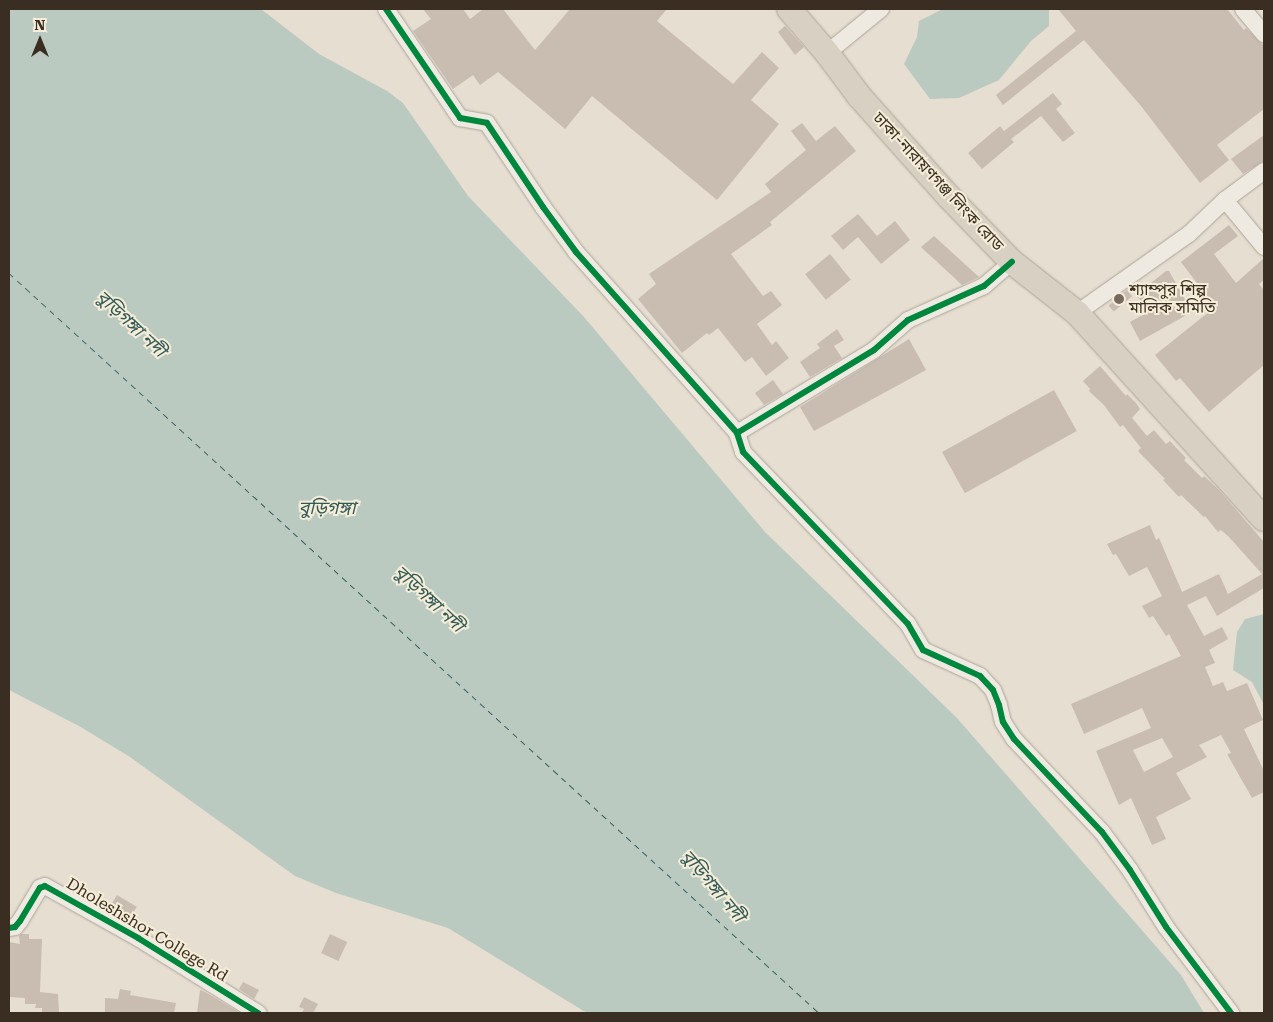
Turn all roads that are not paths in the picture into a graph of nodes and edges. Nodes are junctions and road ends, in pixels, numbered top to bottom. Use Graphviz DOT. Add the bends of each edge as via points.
graph roads {
  1 [pos="386,9"];
  2 [pos="789,9"];
  3 [pos="881,9"];
  4 [pos="1244,9"];
  5 [pos="1264,34"];
  6 [pos="827,52"];
  7 [pos="1264,171"];
  8 [pos="1225,200"];
  9 [pos="1264,247"];
  10 [pos="1012,262"];
  11 [pos="1076,313"];
  12 [pos="737,433"];
  13 [pos="1264,519"];
  14 [pos="9,928"];
  15 [pos="258,1013"];
  16 [pos="1231,1013"];
  1 -- 12 [label="street" via="460,118 487,123 576,252"];
  2 -- 6 [label="highway, ঢাকা-নারায়ণগঞ্জ লিংক রোড"];
  3 -- 6 [label="street"];
  4 -- 5 [label="street"];
  6 -- 10 [label="highway, ঢাকা-নারায়ণগঞ্জ লিংক রোড" via="865,104"];
  7 -- 8 [label="street"];
  8 -- 9 [label="street"];
  8 -- 11 [label="street" via="1189,234"];
  10 -- 11 [label="highway, ঢাকা-নারায়ণগঞ্জ লিংক রোড"];
  10 -- 12 [label="street" via="984,286 908,320 874,350"];
  11 -- 13 [label="highway, ঢাকা-নারায়ণগঞ্জ লিংক রোড"];
  12 -- 16 [label="street" via="743,452 908,624 923,650 980,676 992,690 1003,722 1014,739 1102,832 1166,927"];
  14 -- 15 [label="street, Dholeshshor College Rd" via="15,927 40,888 45,886 138,938"];
}
